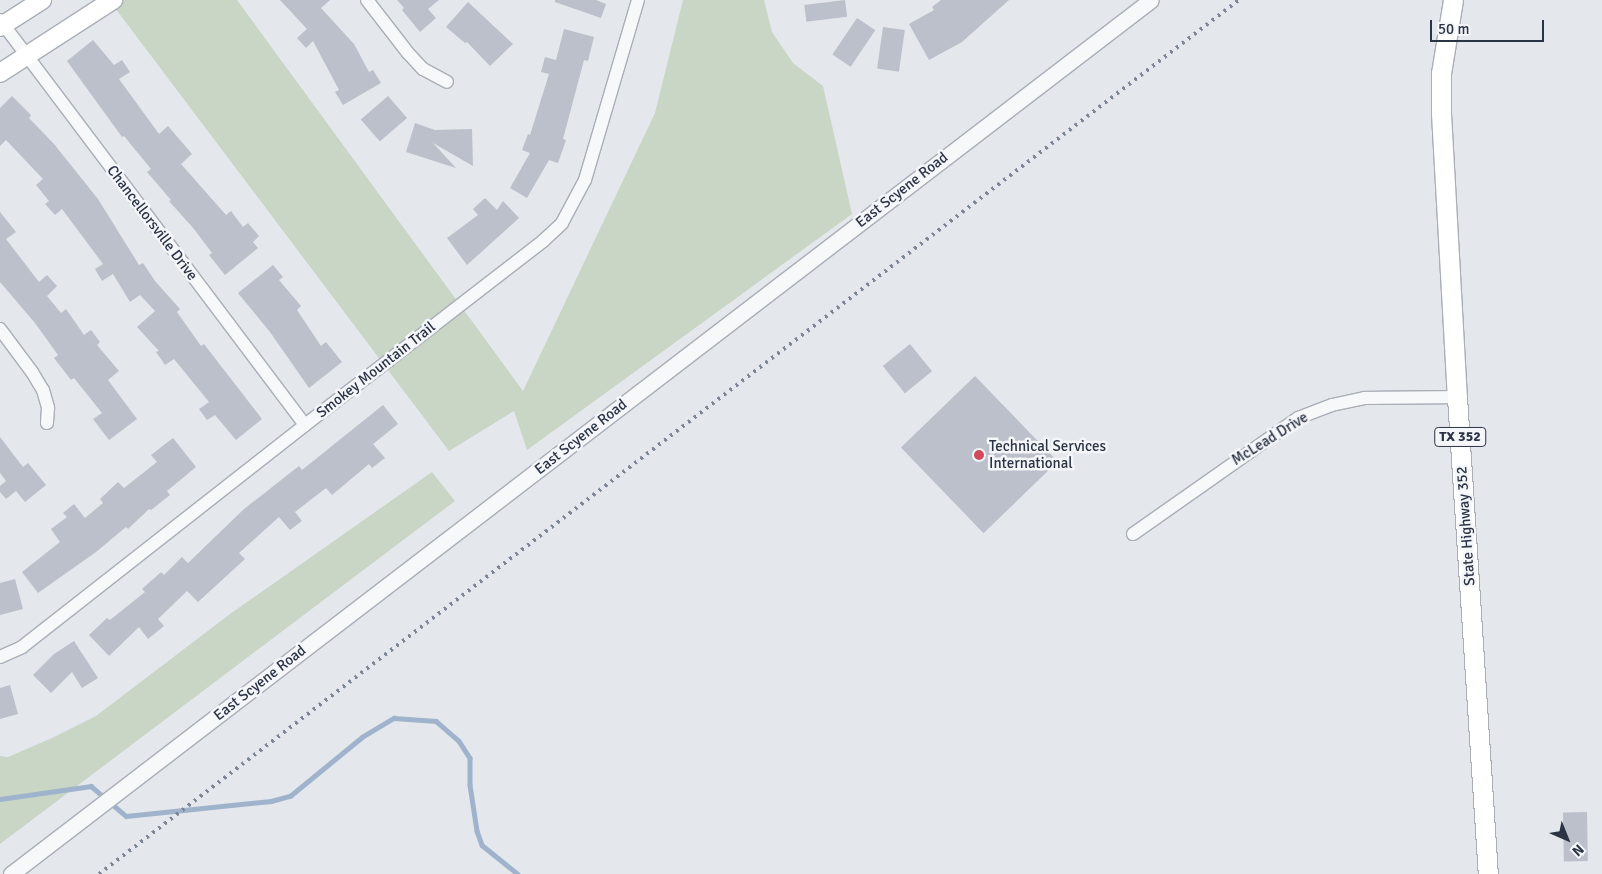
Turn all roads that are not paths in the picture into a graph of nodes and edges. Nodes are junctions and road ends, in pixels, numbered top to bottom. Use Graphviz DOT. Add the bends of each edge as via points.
graph roads {
  1 [pos="42,0"];
  2 [pos="113,0"];
  3 [pos="367,0"];
  4 [pos="638,0"];
  5 [pos="1151,0"];
  6 [pos="1454,0"];
  7 [pos="1,24"];
  8 [pos="26,55"];
  9 [pos="0,73"];
  10 [pos="447,82"];
  11 [pos="0,329"];
  12 [pos="1457,397"];
  13 [pos="47,423"];
  14 [pos="304,425"];
  15 [pos="1133,534"];
  16 [pos="0,657"];
  17 [pos="11,874"];
  18 [pos="1488,874"];
  1 -- 7 [label="main road"];
  2 -- 8 [label="main road"];
  3 -- 10 [label="street" via="418,64"];
  4 -- 14 [label="street, Smokey Mountain Trail" via="585,180 562,223 536,247"];
  5 -- 17 [label="street, East Scyene Road"];
  6 -- 12 [label="main road, State Highway 352 / TX 352" via="1441,74 1441,113"];
  7 -- 8 [label="street, Chancellorsville Drive"];
  8 -- 9 [label="main road"];
  8 -- 14 [label="street, Chancellorsville Drive"];
  11 -- 13 [label="street" via="43,390 48,408"];
  12 -- 15 [label="street, McLead Drive" via="1364,398 1332,405 1298,418"];
  12 -- 18 [label="main road, State Highway 352 / TX 352"];
  14 -- 16 [label="street, Smokey Mountain Trail" via="22,647"];
}
